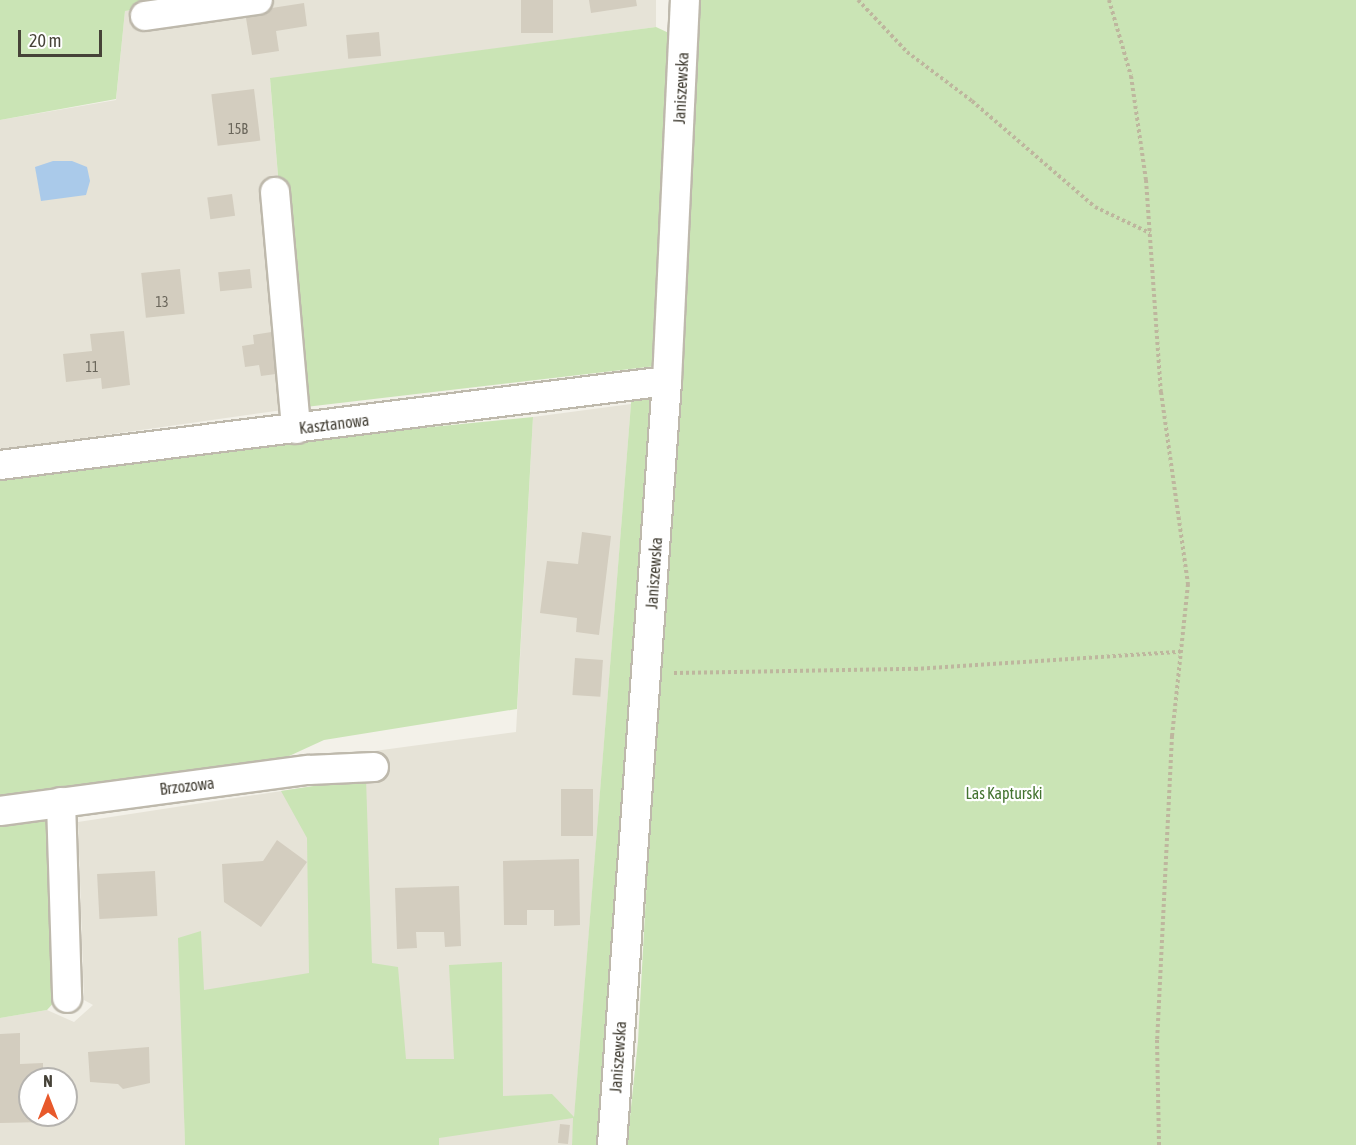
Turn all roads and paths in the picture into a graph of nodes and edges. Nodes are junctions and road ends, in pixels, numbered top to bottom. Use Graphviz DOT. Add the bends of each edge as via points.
graph roads {
  1 [pos="258,0"];
  2 [pos="686,0"];
  3 [pos="858,0"];
  4 [pos="1109,0"];
  5 [pos="145,16"];
  6 [pos="275,192"];
  7 [pos="1150,233"];
  8 [pos="667,381"];
  9 [pos="296,429"];
  10 [pos="0,465"];
  11 [pos="1180,652"];
  12 [pos="647,673"];
  13 [pos="374,767"];
  14 [pos="61,802"];
  15 [pos="0,811"];
  16 [pos="67,998"];
  17 [pos="612,1145"];
  18 [pos="1159,1145"];
  1 -- 5 [label="street"];
  2 -- 8 [label="street, Janiszewska"];
  3 -- 7 [label="path" via="907,52 972,101 1086,200"];
  4 -- 7 [label="path" via="1131,76"];
  6 -- 9 [label="street"];
  7 -- 11 [label="path" via="1161,392 1188,584"];
  8 -- 9 [label="street, Kasztanowa"];
  8 -- 12 [label="street, Janiszewska"];
  9 -- 10 [label="street, Kasztanowa"];
  11 -- 12 [label="path" via="915,669"];
  11 -- 18 [label="path" via="1157,1040"];
  12 -- 17 [label="street, Janiszewska"];
  13 -- 14 [label="street, Brzozowa" via="309,770"];
  14 -- 15 [label="street, Brzozowa"];
  14 -- 16 [label="street"];
}
